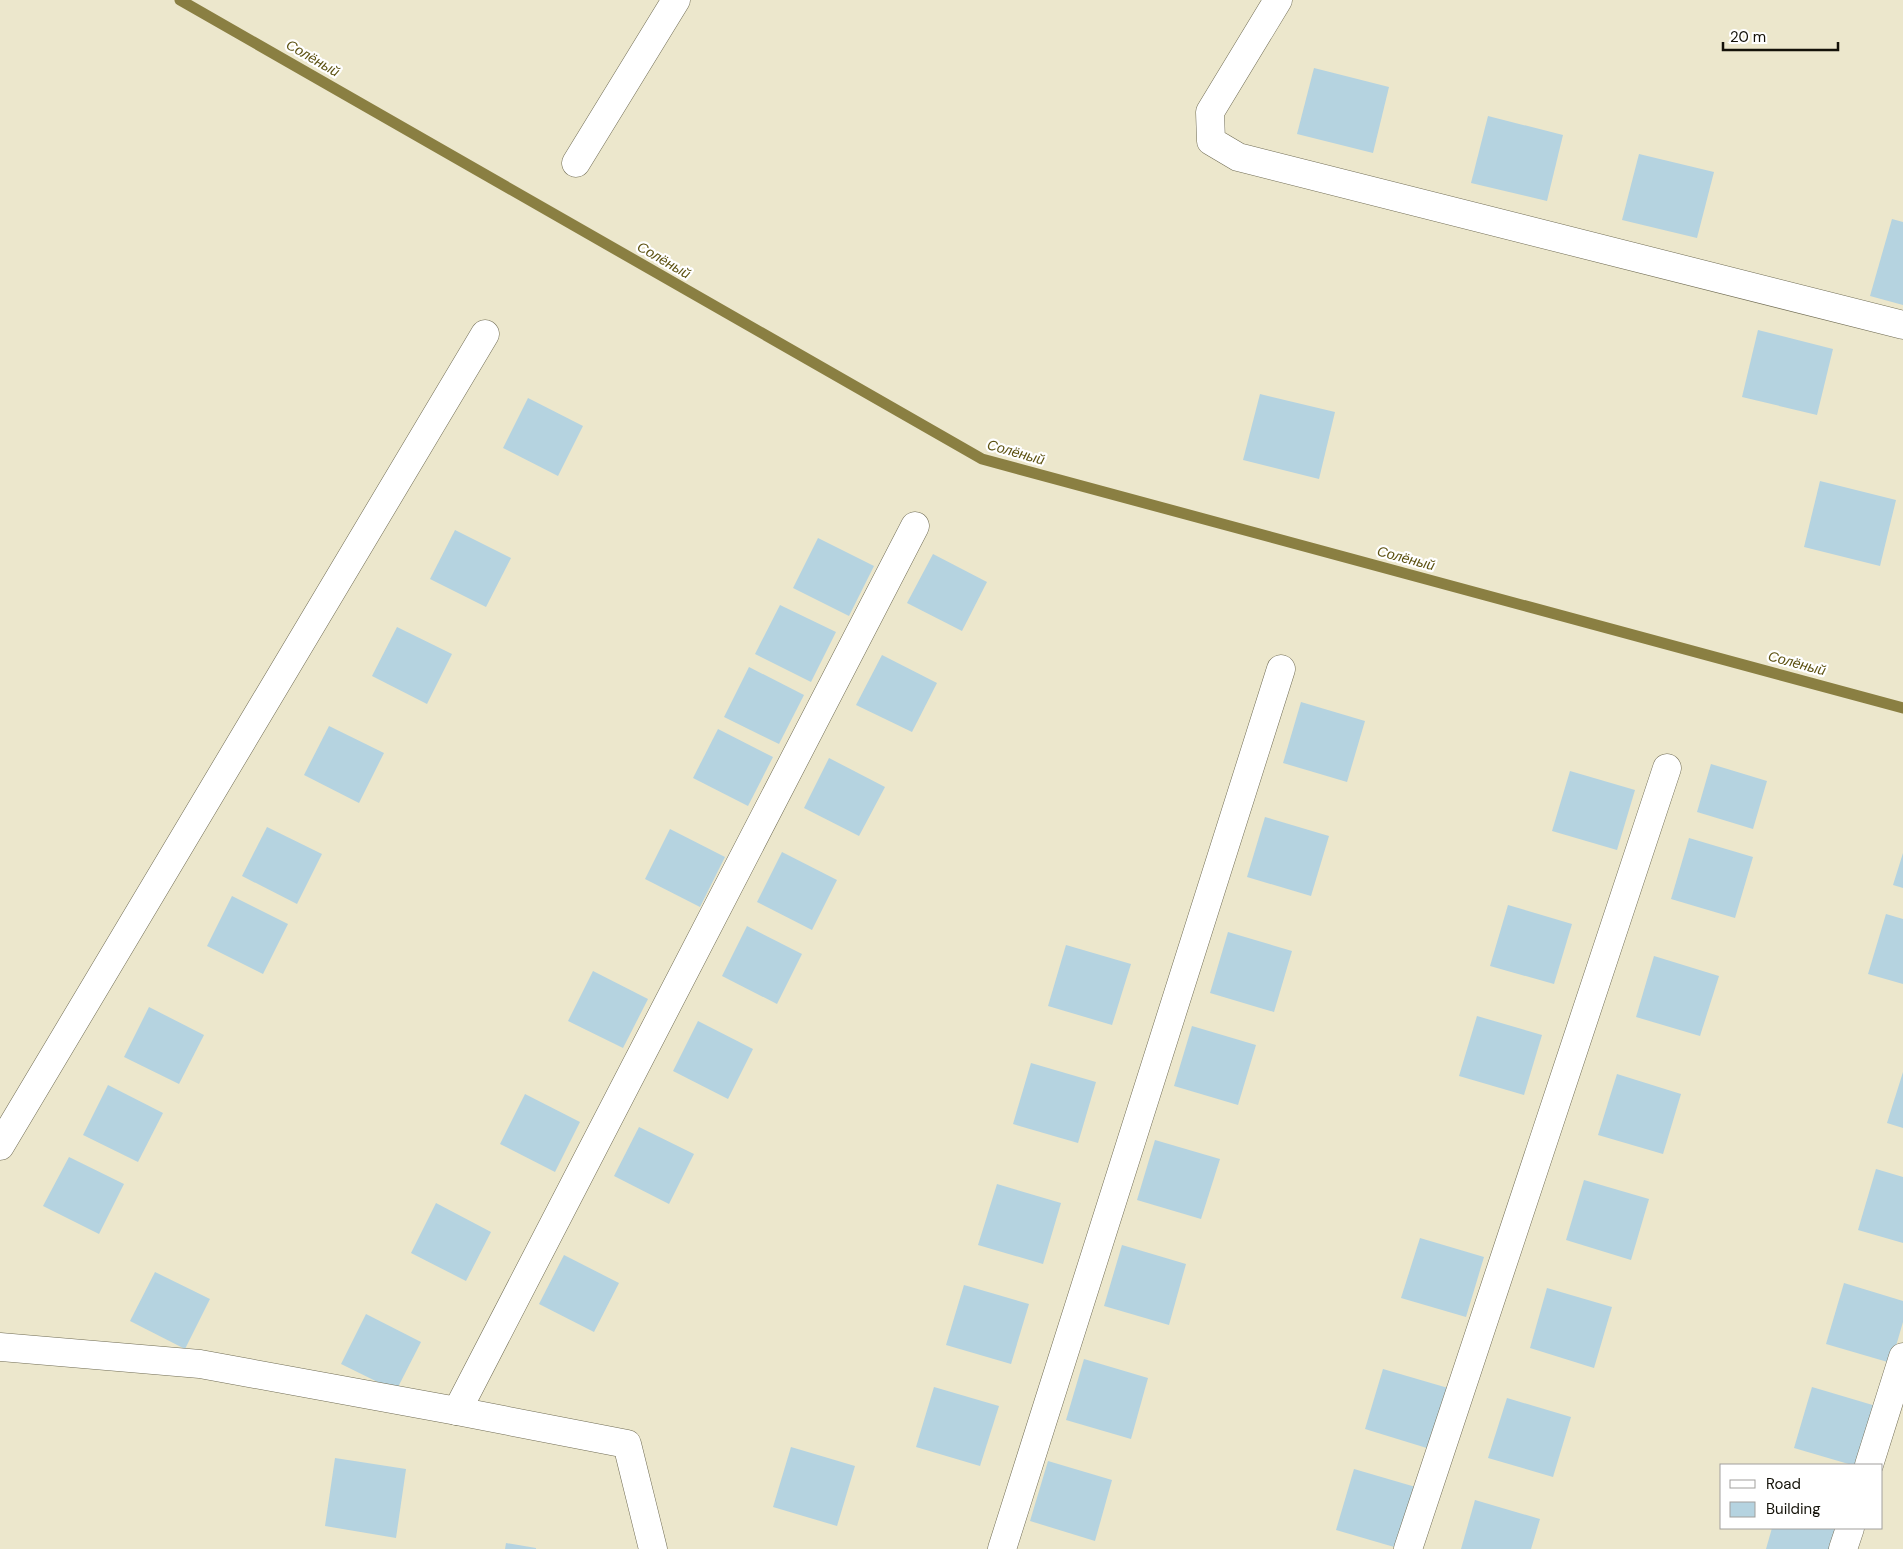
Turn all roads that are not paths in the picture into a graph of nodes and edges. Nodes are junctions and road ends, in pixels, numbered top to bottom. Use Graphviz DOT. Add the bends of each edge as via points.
graph roads {
  1 [pos="676,0"];
  2 [pos="1278,0"];
  3 [pos="576,163"];
  4 [pos="1903,325"];
  5 [pos="485,334"];
  6 [pos="915,526"];
  7 [pos="1281,669"];
  8 [pos="1667,768"];
  9 [pos="0,1146"];
  10 [pos="0,1347"];
  11 [pos="1903,1357"];
  12 [pos="457,1411"];
  13 [pos="1869,1464"];
  14 [pos="1850,1529"];
  15 [pos="653,1549"];
  16 [pos="1002,1549"];
  17 [pos="1408,1549"];
  18 [pos="1843,1549"];
  1 -- 3 [label="street"];
  2 -- 4 [label="street" via="1210,112 1212,140 1238,156"];
  5 -- 9 [label="street"];
  6 -- 12 [label="street"];
  7 -- 16 [label="street"];
  8 -- 17 [label="street"];
  10 -- 12 [label="street" via="200,1364"];
  11 -- 13 [label="street"];
  12 -- 15 [label="street" via="628,1444"];
  14 -- 18 [label="street"];
}
